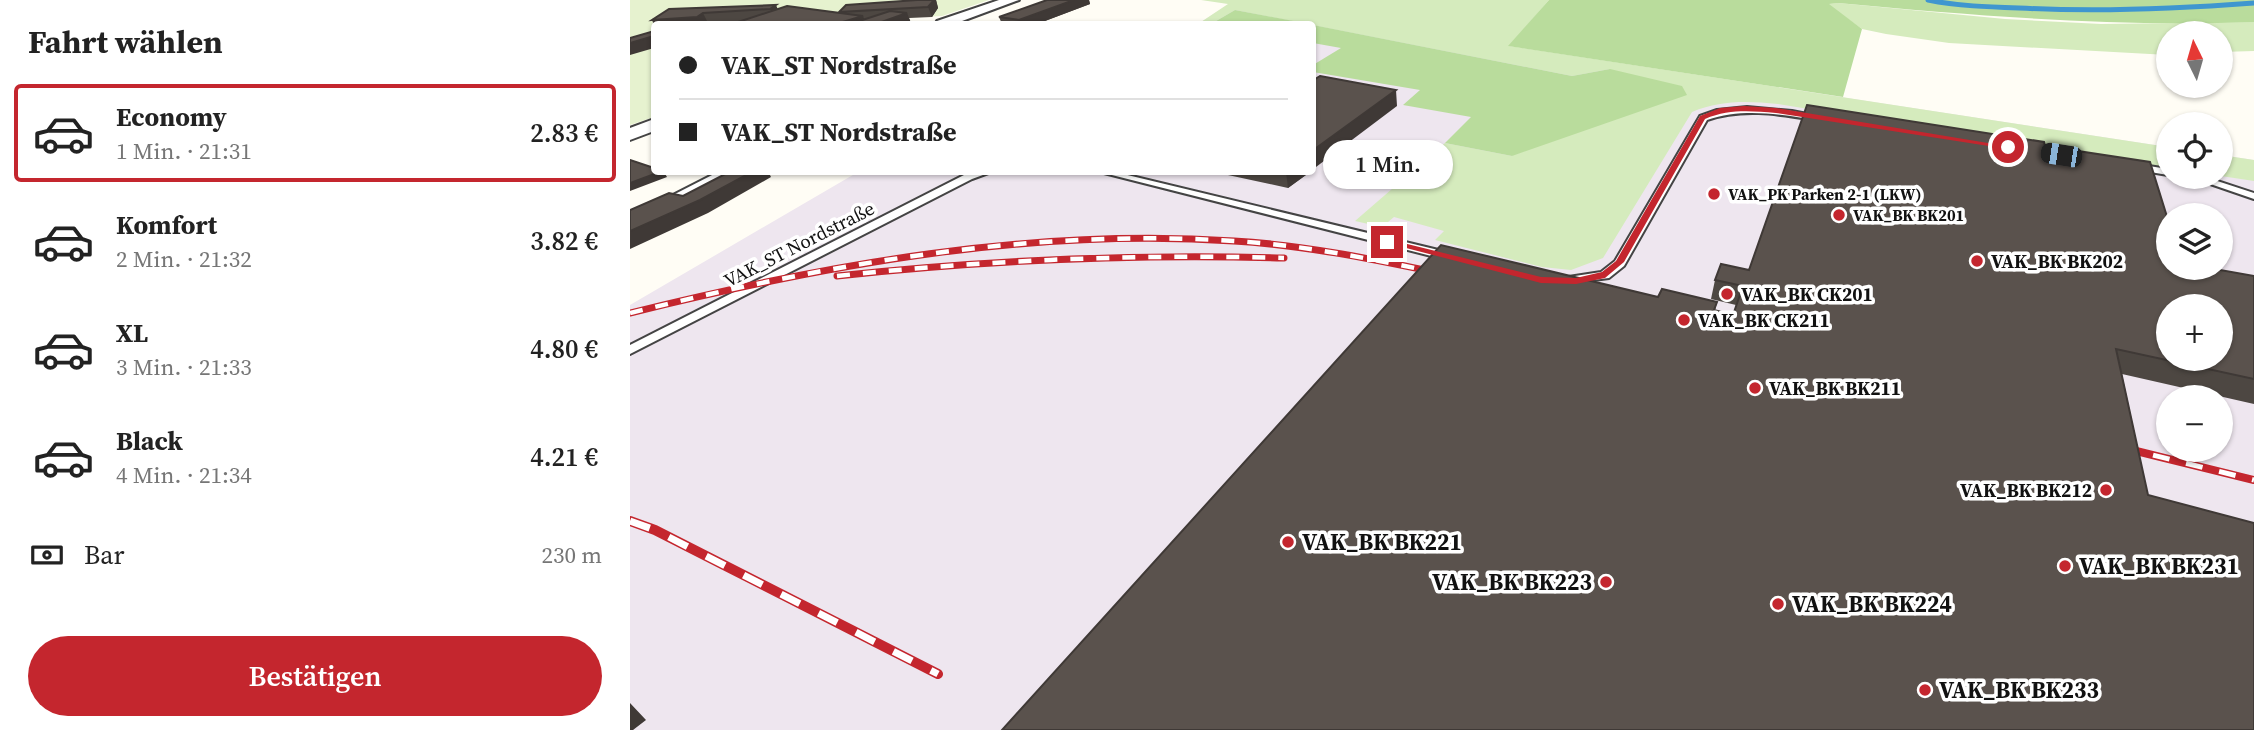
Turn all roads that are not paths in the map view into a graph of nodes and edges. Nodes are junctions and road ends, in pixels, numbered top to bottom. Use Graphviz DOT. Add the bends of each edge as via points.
graph roads {
  1 [pos="1012,0"];
  2 [pos="951,21"];
  3 [pos="1834,120"];
  4 [pos="651,126"];
  5 [pos="630,134"];
  6 [pos="2128,166"];
  7 [pos="2156,170"];
  8 [pos="719,175"];
  9 [pos="975,175"];
  10 [pos="1117,175"];
  11 [pos="2233,184"];
  12 [pos="2233,188"];
  13 [pos="2254,188"];
  14 [pos="2254,196"];
  15 [pos="630,221"];
  16 [pos="1462,260"];
  17 [pos="1553,280"];
  18 [pos="630,350"];
  1 -- 2 [label="street"];
  3 -- 17 [label="lane" via="1744,108 1720,110 1703,118 1619,262 1605,275"];
  4 -- 5 [label="street"];
  6 -- 7 [label="lane"];
  8 -- 15 [label="lane"];
  9 -- 18 [label="lane, VAK_ST Nordstraße"];
  10 -- 16 [label="lane"];
  11 -- 13 [label="lane"];
  12 -- 14 [label="lane"];
}
